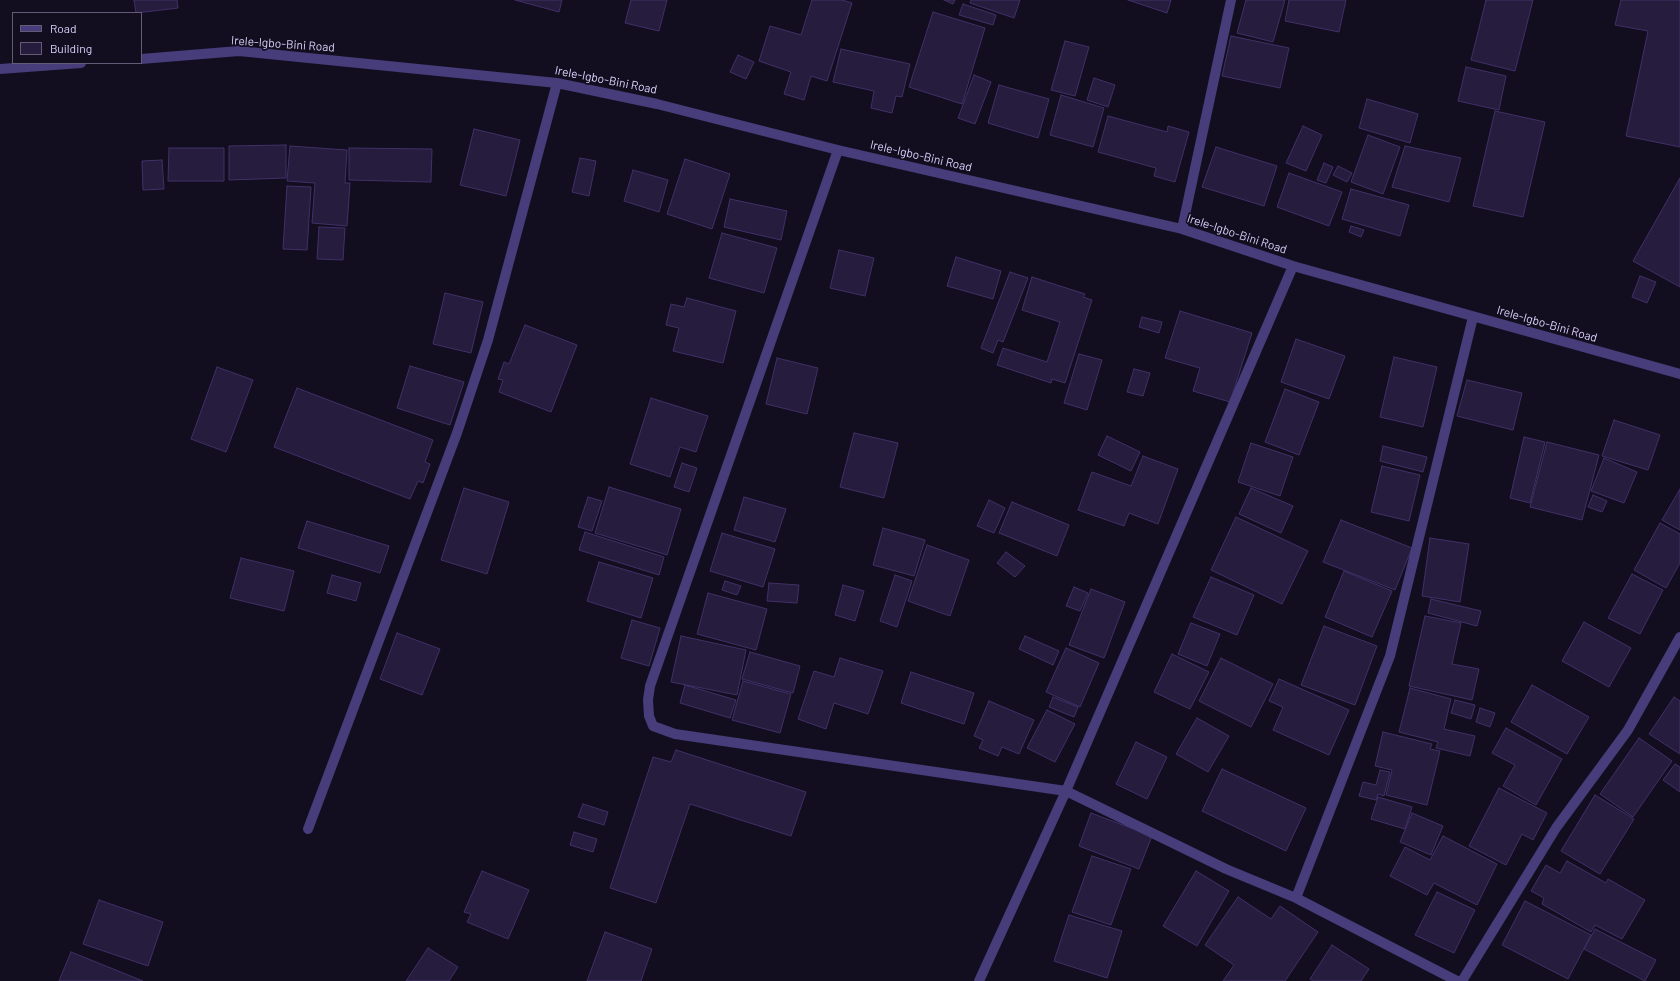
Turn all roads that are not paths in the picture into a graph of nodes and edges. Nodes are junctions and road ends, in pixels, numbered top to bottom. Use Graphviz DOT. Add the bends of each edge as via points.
graph roads {
  1 [pos="1231,0"];
  2 [pos="142,59"];
  3 [pos="68,64"];
  4 [pos="0,69"];
  5 [pos="557,82"];
  6 [pos="838,150"];
  7 [pos="1182,229"];
  8 [pos="1293,266"];
  9 [pos="1473,317"];
  10 [pos="1680,374"];
  11 [pos="1680,637"];
  12 [pos="1066,791"];
  13 [pos="308,829"];
  14 [pos="1296,898"];
  15 [pos="979,981"];
  16 [pos="1457,981"];
  17 [pos="1462,981"];
  1 -- 7 [label="street"];
  2 -- 5 [label="street, Irele-Igbo-Bini Road" via="239,51"];
  3 -- 4 [label="street"];
  5 -- 6 [label="street, Irele-Igbo-Bini Road" via="658,104"];
  5 -- 13 [label="street" via="488,340 457,433"];
  6 -- 7 [label="street, Irele-Igbo-Bini Road"];
  6 -- 12 [label="street" via="650,686 649,716 653,726 675,734"];
  7 -- 8 [label="street, Irele-Igbo-Bini Road"];
  8 -- 9 [label="street, Irele-Igbo-Bini Road"];
  8 -- 12 [label="street"];
  9 -- 10 [label="street, Irele-Igbo-Bini Road"];
  9 -- 14 [label="street" via="1390,656"];
  11 -- 17 [label="street" via="1628,730 1556,828"];
  12 -- 14 [label="street" via="1226,869"];
  12 -- 15 [label="street"];
  14 -- 16 [label="street"];
}
